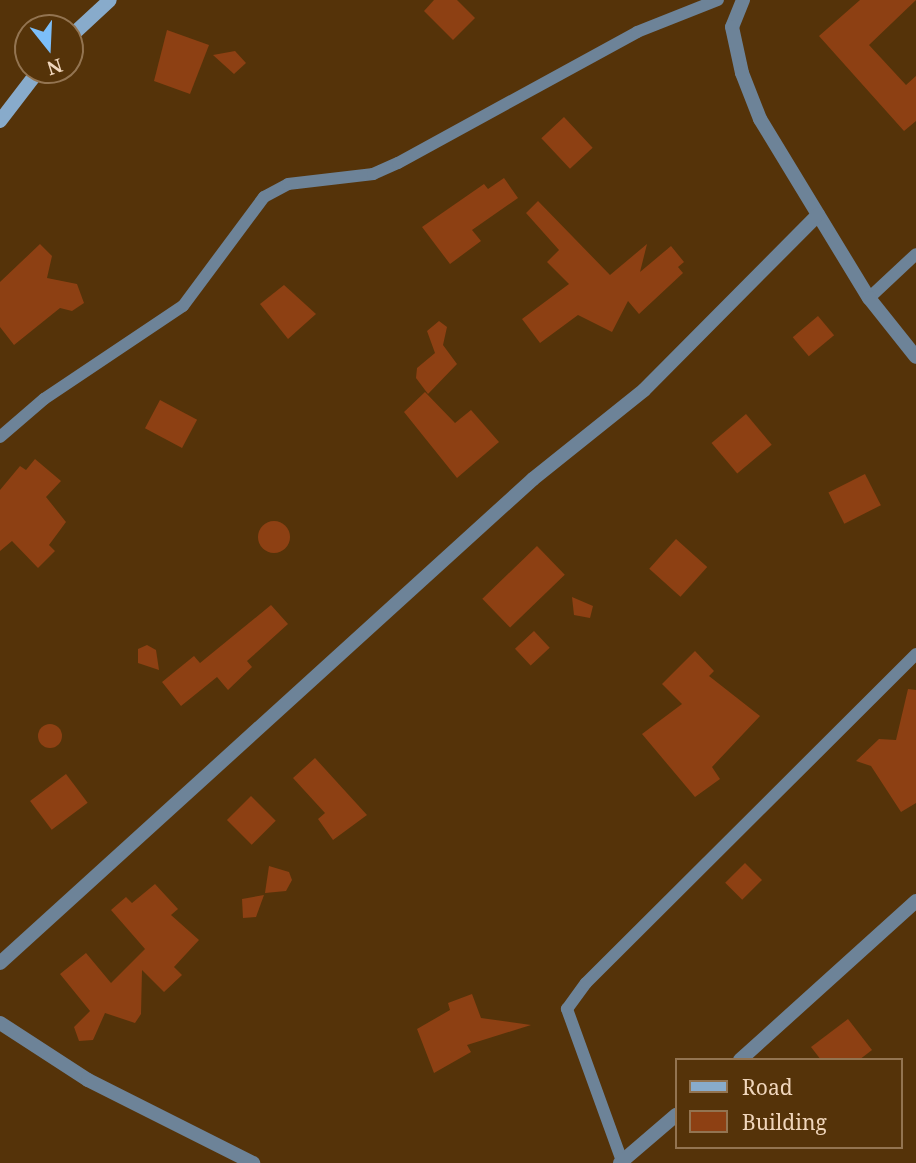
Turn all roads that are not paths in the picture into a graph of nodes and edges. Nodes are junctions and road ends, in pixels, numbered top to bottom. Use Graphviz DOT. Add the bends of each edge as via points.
graph roads {
  1 [pos="110,0"];
  2 [pos="718,0"];
  3 [pos="743,0"];
  4 [pos="84,24"];
  5 [pos="28,84"];
  6 [pos="0,121"];
  7 [pos="818,215"];
  8 [pos="916,254"];
  9 [pos="869,298"];
  10 [pos="916,357"];
  11 [pos="0,436"];
  12 [pos="916,654"];
  13 [pos="916,901"];
  14 [pos="0,963"];
  15 [pos="0,1023"];
  16 [pos="742,1058"];
  17 [pos="674,1117"];
  18 [pos="621,1162"];
  19 [pos="253,1163"];
  1 -- 4 [label="main road"];
  2 -- 11 [label="lane" via="625,39 398,163 373,173 288,184 264,197 183,306 44,399"];
  3 -- 7 [label="street" via="732,27 742,73 761,119"];
  5 -- 6 [label="main road"];
  7 -- 9 [label="street"];
  7 -- 14 [label="street" via="643,390 533,479"];
  8 -- 9 [label="lane"];
  9 -- 10 [label="street"];
  12 -- 18 [label="lane" via="586,983 567,1009"];
  13 -- 16 [label="street"];
  15 -- 19 [label="street" via="88,1080"];
  17 -- 18 [label="street"];
}
